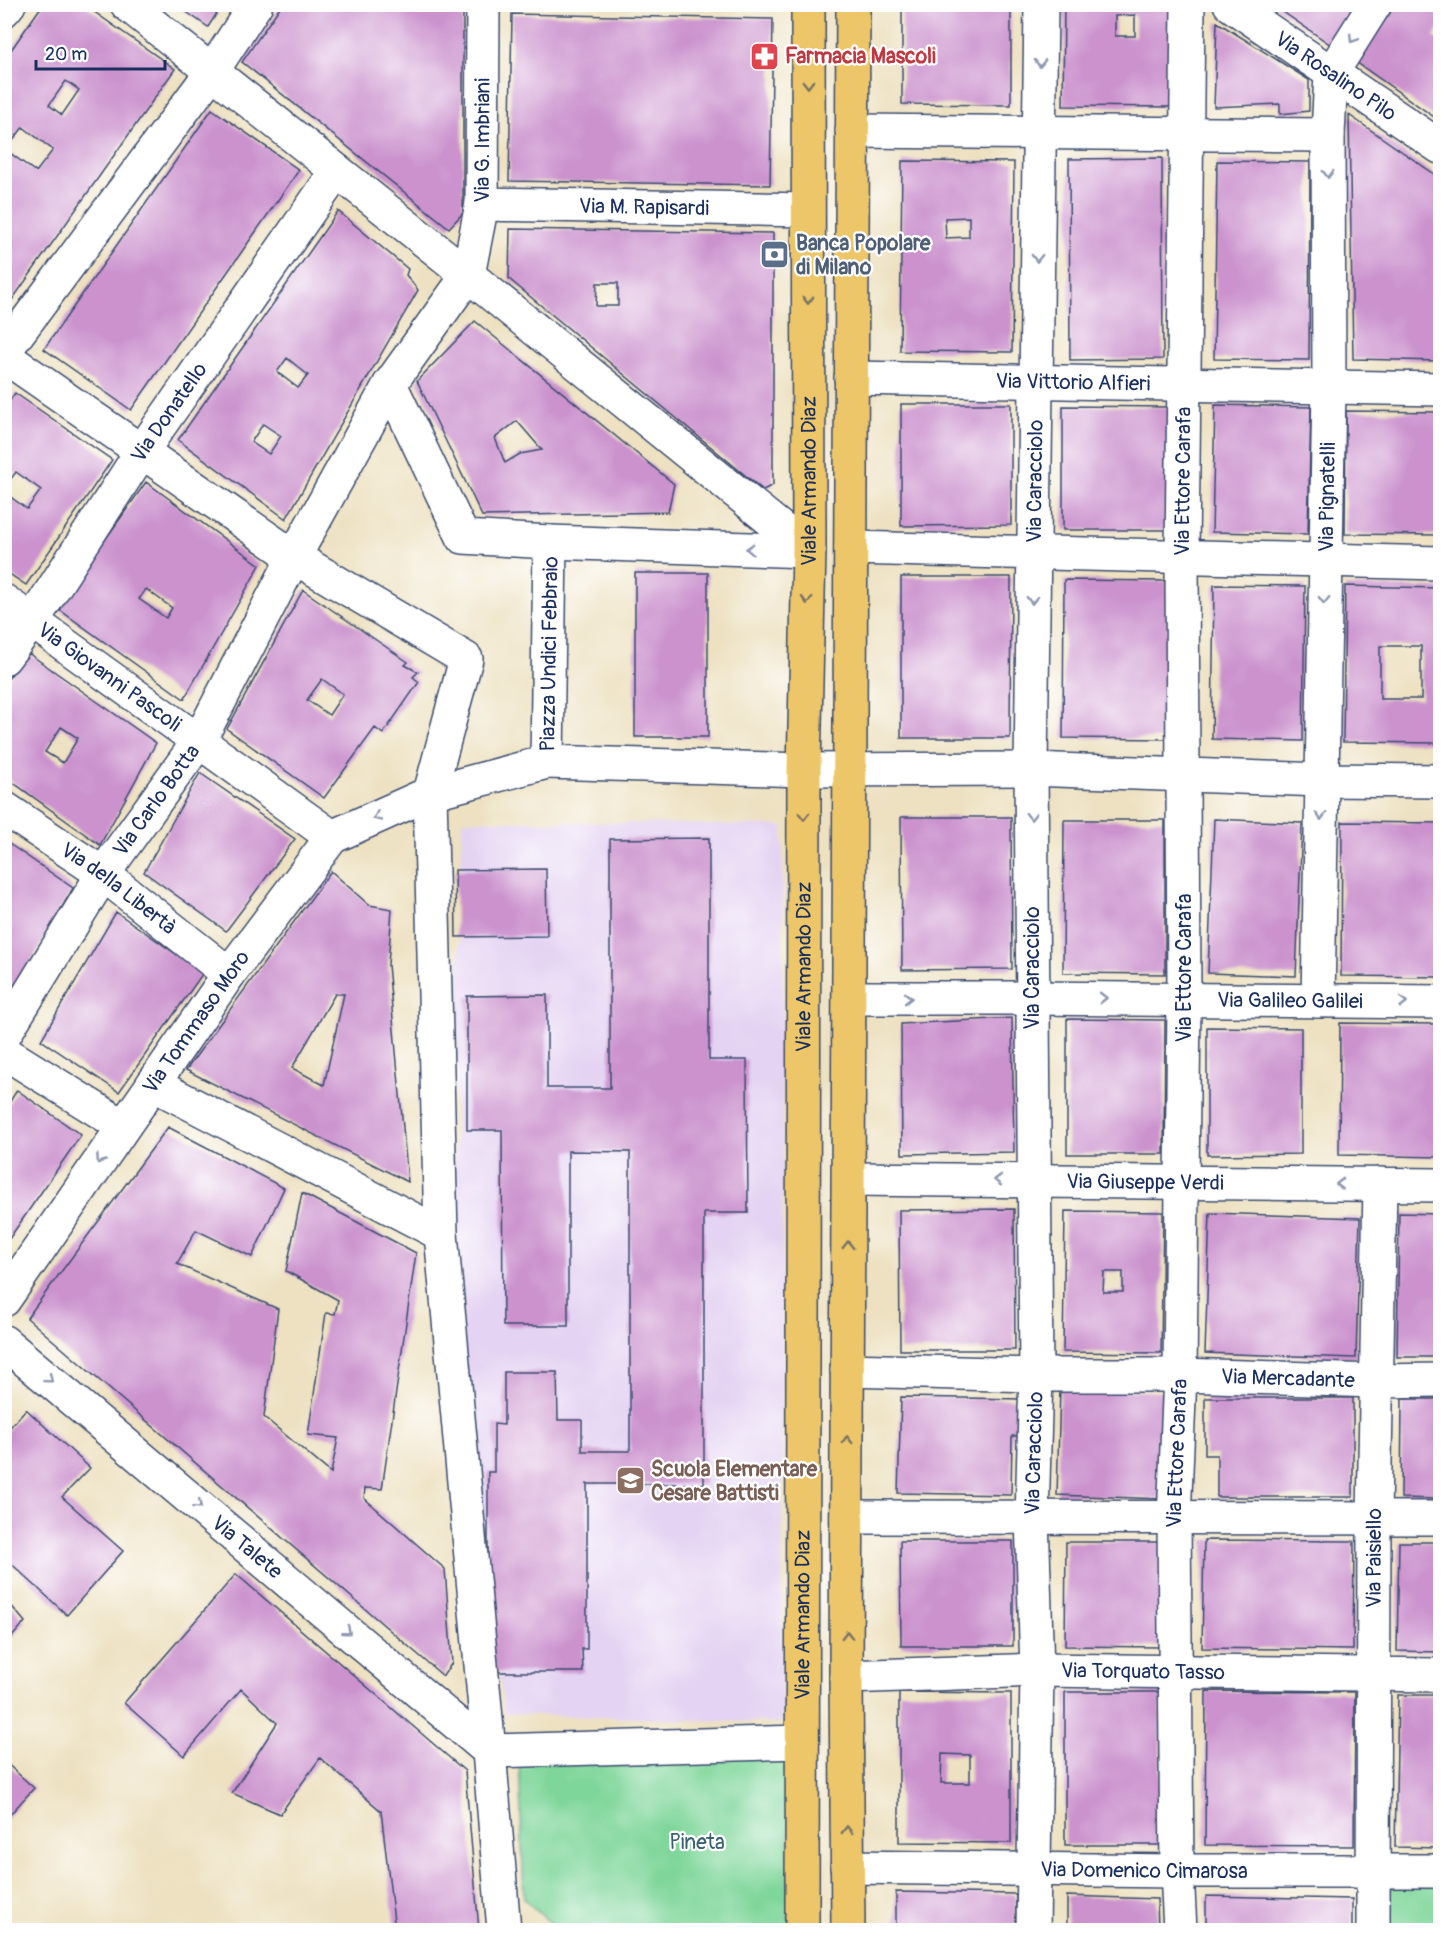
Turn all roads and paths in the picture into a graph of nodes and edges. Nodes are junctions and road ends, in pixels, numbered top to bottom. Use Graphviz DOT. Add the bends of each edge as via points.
graph roads {
  1 [pos="9,4"];
  2 [pos="127,4"];
  3 [pos="256,4"];
  4 [pos="483,4"];
  5 [pos="808,4"];
  6 [pos="853,4"];
  7 [pos="1041,4"];
  8 [pos="1188,4"];
  9 [pos="1230,4"];
  10 [pos="1374,4"];
  11 [pos="4,10"];
  12 [pos="212,73"];
  13 [pos="1331,74"];
  14 [pos="852,130"];
  15 [pos="1038,132"];
  16 [pos="1186,134"];
  17 [pos="1328,135"];
  18 [pos="1440,147"];
  19 [pos="337,171"];
  20 [pos="482,204"];
  21 [pos="807,210"];
  22 [pos="468,275"];
  23 [pos="4,354"];
  24 [pos="851,378"];
  25 [pos="1036,382"];
  26 [pos="390,384"];
  27 [pos="1184,385"];
  28 [pos="1329,387"];
  29 [pos="1440,389"];
  30 [pos="142,451"];
  31 [pos="550,542"];
  32 [pos="851,548"];
  33 [pos="808,551"];
  34 [pos="1033,552"];
  35 [pos="1182,556"];
  36 [pos="294,557"];
  37 [pos="1325,560"];
  38 [pos="1440,563"];
  39 [pos="4,601"];
  40 [pos="33,621"];
  41 [pos="4,658"];
  42 [pos="199,741"];
  43 [pos="547,762"];
  44 [pos="1031,769"];
  45 [pos="804,770"];
  46 [pos="849,770"];
  47 [pos="1184,775"];
  48 [pos="1321,780"];
  49 [pos="1440,781"];
  50 [pos="430,793"];
  51 [pos="4,808"];
  52 [pos="332,837"];
  53 [pos="103,874"];
  54 [pos="229,974"];
  55 [pos="850,998"];
  56 [pos="1032,998"];
  57 [pos="1184,999"];
  58 [pos="1318,1001"];
  59 [pos="1440,1002"];
  60 [pos="4,1035"];
  61 [pos="4,1052"];
  62 [pos="153,1084"];
  63 [pos="123,1126"];
  64 [pos="849,1179"];
  65 [pos="1034,1180"];
  66 [pos="1182,1182"];
  67 [pos="1380,1184"];
  68 [pos="1440,1185"];
  69 [pos="441,1234"];
  70 [pos="4,1300"];
  71 [pos="4,1342"];
  72 [pos="848,1370"];
  73 [pos="1036,1375"];
  74 [pos="1180,1375"];
  75 [pos="1440,1380"];
  76 [pos="1377,1381"];
  77 [pos="847,1517"];
  78 [pos="1374,1517"];
  79 [pos="1032,1518"];
  80 [pos="1440,1518"];
  81 [pos="1174,1519"];
  82 [pos="1036,1670"];
  83 [pos="1175,1672"];
  84 [pos="1375,1674"];
  85 [pos="1440,1675"];
  86 [pos="846,1677"];
  87 [pos="802,1742"];
  88 [pos="489,1751"];
  89 [pos="847,1867"];
  90 [pos="1035,1870"];
  91 [pos="1177,1871"];
  92 [pos="1440,1871"];
  93 [pos="1372,1872"];
  94 [pos="504,1930"];
  95 [pos="802,1930"];
  96 [pos="848,1930"];
  97 [pos="1033,1930"];
  98 [pos="1180,1930"];
  99 [pos="1373,1930"];
  1 -- 11 [label="street"];
  2 -- 12 [label="street"];
  3 -- 12 [label="street"];
  4 -- 20 [label="street, Via G. Imbriani"];
  5 -- 21 [label="main road, Viale Armando Diaz, one-way"];
  6 -- 14 [label="main road"];
  7 -- 15 [label="street, Via Caracciolo, one-way"];
  8 -- 16 [label="street, Via Ettore Carafa"];
  9 -- 13 [label="street, Via Rosalino Pilo"];
  10 -- 13 [label="street, Via Pignatelli, one-way"];
  12 -- 19 [label="street"];
  12 -- 23 [label="street"];
  13 -- 17 [label="street, Via Pignatelli"];
  13 -- 18 [label="street, Via Rosalino Pilo"];
  14 -- 15 [label="street"];
  14 -- 24 [label="main road"];
  15 -- 16 [label="street"];
  15 -- 25 [label="street, Via Caracciolo, one-way"];
  16 -- 17 [label="street"];
  16 -- 27 [label="street, Via Ettore Carafa"];
  17 -- 28 [label="street, Via Pignatelli, one-way"];
  19 -- 22 [label="street"];
  19 -- 30 [label="street, Via Donatello"];
  20 -- 21 [label="street, Via M. Rapisardi"];
  20 -- 22 [label="street, Via G. Imbriani"];
  21 -- 33 [label="main road, Viale Armando Diaz, one-way"];
  22 -- 26 [label="street"];
  22 -- 33 [label="street"];
  23 -- 30 [label="street"];
  24 -- 25 [label="street, Via Vittorio Alfieri"];
  24 -- 32 [label="main road"];
  25 -- 27 [label="street, Via Vittorio Alfieri"];
  25 -- 34 [label="street, Via Caracciolo"];
  26 -- 31 [label="street, Piazza Undici Febbraio" via="463,537"];
  26 -- 36 [label="street"];
  27 -- 28 [label="street, Via Vittorio Alfieri"];
  27 -- 35 [label="street, Via Ettore Carafa"];
  28 -- 29 [label="street, Via Vittorio Alfieri"];
  28 -- 37 [label="street, Via Pignatelli"];
  30 -- 36 [label="street"];
  30 -- 40 [label="street, Via Donatello"];
  33 -- 31 [label="street, one-way"];
  31 -- 43 [label="street, Piazza Undici Febbraio"];
  32 -- 34 [label="street"];
  32 -- 46 [label="main road"];
  33 -- 45 [label="main road, Viale Armando Diaz, one-way"];
  34 -- 35 [label="street"];
  34 -- 44 [label="street, Via Caracciolo, one-way"];
  35 -- 37 [label="street"];
  35 -- 47 [label="street, Via Ettore Carafa"];
  36 -- 42 [label="street, Via Carlo Botta"];
  36 -- 50 [label="street" via="466,659"];
  37 -- 38 [label="street"];
  37 -- 48 [label="street, Via Pignatelli, one-way"];
  39 -- 40 [label="street, Via Giovanni Pascoli"];
  40 -- 41 [label="street, Via Donatello"];
  40 -- 42 [label="street, Via Giovanni Pascoli"];
  42 -- 52 [label="street, Via Giovanni Pascoli"];
  42 -- 53 [label="street, Via Carlo Botta"];
  43 -- 45 [label="street"];
  43 -- 50 [label="street, Piazza Undici Febbraio"];
  44 -- 46 [label="street"];
  44 -- 47 [label="street"];
  44 -- 56 [label="street, Via Caracciolo, one-way"];
  45 -- 46 [label="street"];
  45 -- 87 [label="main road, Viale Armando Diaz, one-way"];
  46 -- 55 [label="main road"];
  47 -- 48 [label="street"];
  47 -- 57 [label="street, Via Ettore Carafa"];
  48 -- 49 [label="street"];
  48 -- 58 [label="street, Via Pignatelli, one-way"];
  50 -- 52 [label="street, Via Tommaso Moro, one-way"];
  50 -- 69 [label="street"];
  51 -- 53 [label="street, Via della Libertà"];
  52 -- 54 [label="street, Via Tommaso Moro"];
  53 -- 54 [label="street, Via della Libertà"];
  53 -- 60 [label="street, Via Carlo Botta"];
  54 -- 62 [label="street, Via Tommaso Moro"];
  55 -- 56 [label="street, Via Galileo Galilei, one-way"];
  55 -- 64 [label="main road"];
  56 -- 57 [label="street, Via Galileo Galilei, one-way"];
  56 -- 65 [label="street, Via Caracciolo"];
  57 -- 58 [label="street, Via Galileo Galilei"];
  57 -- 66 [label="street, Via Ettore Carafa"];
  58 -- 59 [label="street, Via Galileo Galilei, one-way"];
  61 -- 63 [label="street"];
  62 -- 63 [label="street, Via Tommaso Moro"];
  62 -- 69 [label="street"];
  63 -- 70 [label="street, Via Tommaso Moro, one-way"];
  65 -- 64 [label="street, Via Giuseppe Verdi, one-way"];
  72 -- 64 [label="main road, one-way"];
  65 -- 66 [label="street, Via Giuseppe Verdi"];
  65 -- 73 [label="street, Via Caracciolo"];
  67 -- 66 [label="street, Via Giuseppe Verdi, one-way"];
  66 -- 74 [label="street, Via Ettore Carafa"];
  67 -- 68 [label="street, Via Giuseppe Verdi"];
  67 -- 76 [label="street, Via Paisiello"];
  69 -- 88 [label="street"];
  71 -- 88 [label="street, Via Talete, one-way"];
  72 -- 73 [label="street, Via Mercadante"];
  77 -- 72 [label="main road, one-way"];
  73 -- 74 [label="street, Via Mercadante"];
  73 -- 79 [label="street, Via Caracciolo"];
  74 -- 76 [label="street, Via Mercadante"];
  74 -- 81 [label="street, Via Ettore Carafa"];
  75 -- 76 [label="street, Via Mercadante"];
  76 -- 78 [label="street, Via Paisiello"];
  77 -- 79 [label="street"];
  86 -- 77 [label="main road, one-way"];
  78 -- 80 [label="street"];
  78 -- 81 [label="street"];
  78 -- 84 [label="street, Via Paisiello"];
  79 -- 81 [label="street"];
  79 -- 82 [label="street, Via Caracciolo"];
  81 -- 83 [label="street, Via Ettore Carafa"];
  82 -- 83 [label="street, Via Torquato Tasso"];
  82 -- 86 [label="street, Via Torquato Tasso"];
  82 -- 90 [label="street, Via Caracciolo"];
  83 -- 84 [label="street, Via Torquato Tasso"];
  83 -- 91 [label="street, Via Ettore Carafa"];
  84 -- 85 [label="street, Via Torquato Tasso"];
  84 -- 93 [label="street, Via Paisiello"];
  89 -- 86 [label="main road, one-way"];
  87 -- 88 [label="street"];
  87 -- 95 [label="main road, Viale Armando Diaz"];
  88 -- 94 [label="street"];
  89 -- 90 [label="street, Via Domenico Cimarosa"];
  89 -- 96 [label="main road"];
  90 -- 91 [label="street, Via Domenico Cimarosa"];
  90 -- 97 [label="street, Via Caracciolo"];
  91 -- 93 [label="street, Via Domenico Cimarosa"];
  91 -- 98 [label="street, Via Ettore Carafa"];
  92 -- 93 [label="street, Via Domenico Cimarosa"];
  93 -- 99 [label="street, Via Paisiello"];
}
